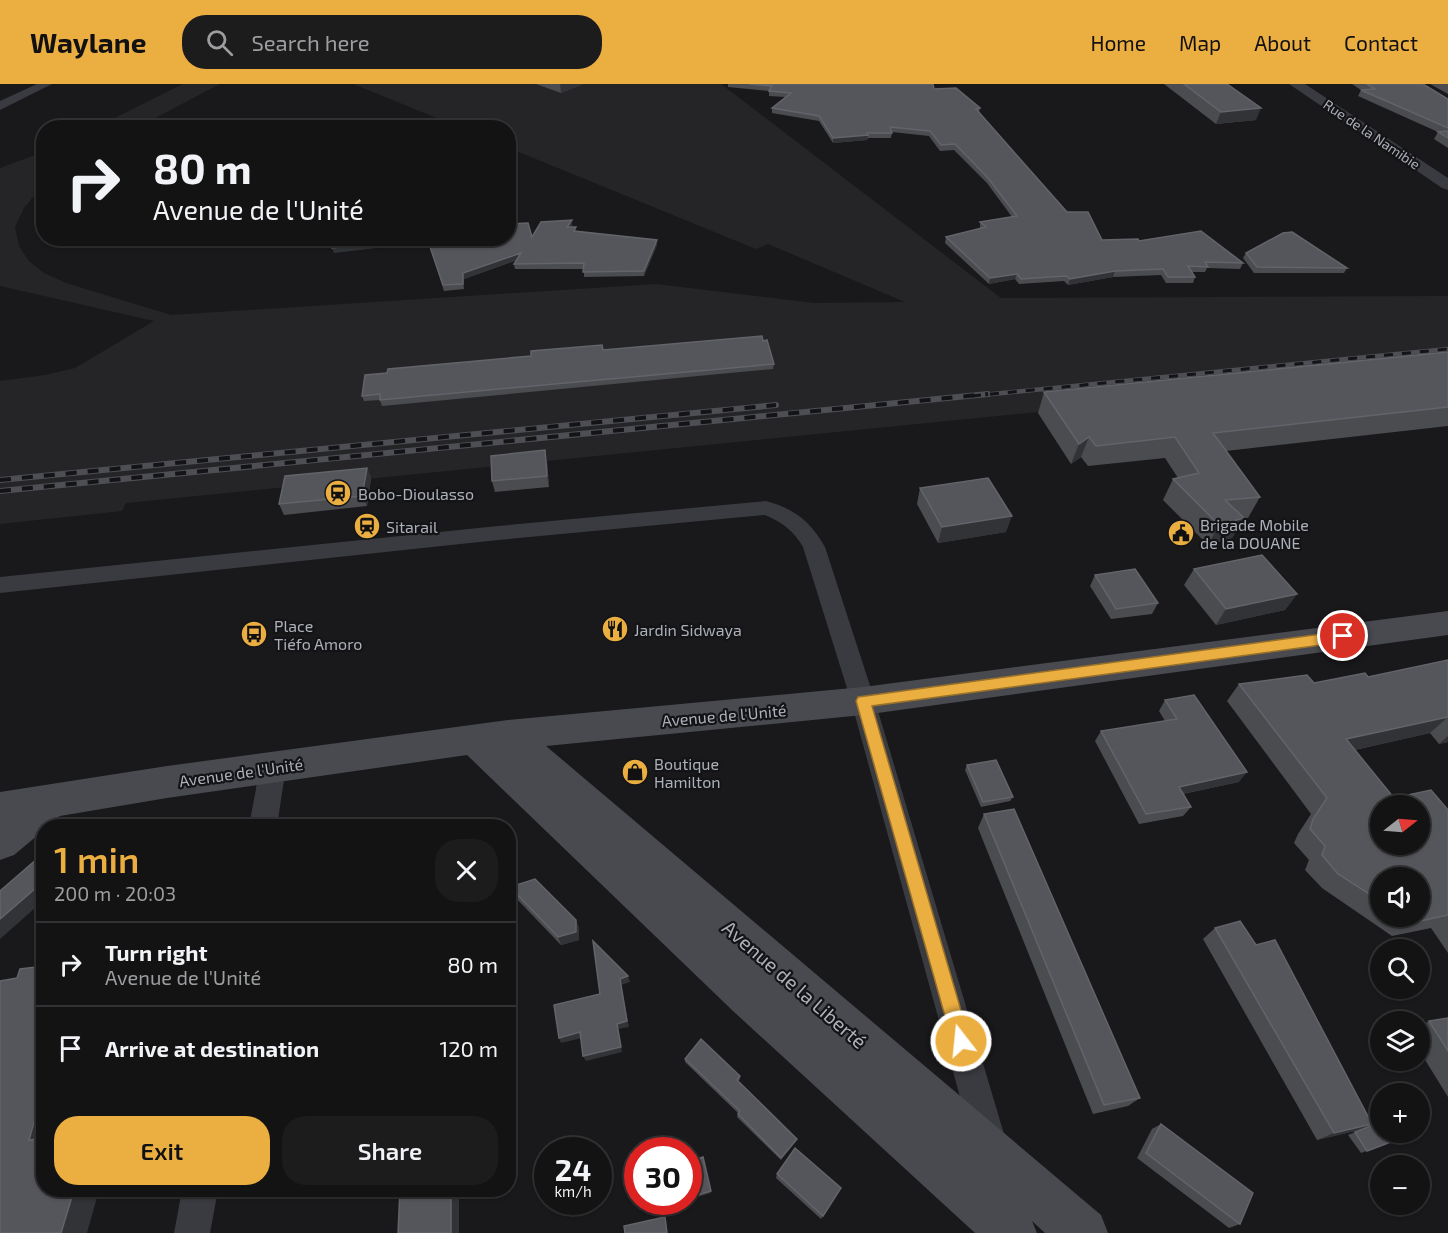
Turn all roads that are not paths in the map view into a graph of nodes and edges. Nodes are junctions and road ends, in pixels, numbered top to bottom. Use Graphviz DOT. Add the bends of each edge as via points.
graph roads {
  1 [pos="46,84"];
  2 [pos="1296,84"];
  3 [pos="0,106"];
  4 [pos="1448,185"];
  5 [pos="0,585"];
  6 [pos="1448,623"];
  7 [pos="863,701"];
  8 [pos="491,738"];
  9 [pos="273,767"];
  10 [pos="52,800"];
  11 [pos="0,809"];
  12 [pos="264,819"];
  13 [pos="0,843"];
  14 [pos="993,1155"];
  15 [pos="199,1197"];
  16 [pos="1004,1226"];
  17 [pos="192,1233"];
  18 [pos="1083,1233"];
  1 -- 3 [label="street"];
  2 -- 4 [label="street, Rue de la Namibie"];
  5 -- 7 [label="street" via="766,508 787,515 804,529 814,547"];
  6 -- 7 [label="main road, Avenue de l'Unité"];
  7 -- 8 [label="main road, Avenue de l'Unité"];
  7 -- 14 [label="street"];
  8 -- 9 [label="main road, Avenue de l'Unité"];
  8 -- 14 [label="main road, Avenue de la Liberté"];
  8 -- 16 [label="main road" via="748,996"];
  9 -- 10 [label="main road, Avenue de l'Unité"];
  9 -- 12 [label="street"];
  10 -- 11 [label="main road, Avenue de l'Unité"];
  10 -- 13 [label="main road"];
  14 -- 16 [label="street"];
  14 -- 18 [label="main road, Avenue de la Liberté"];
  15 -- 17 [label="street"];
}
